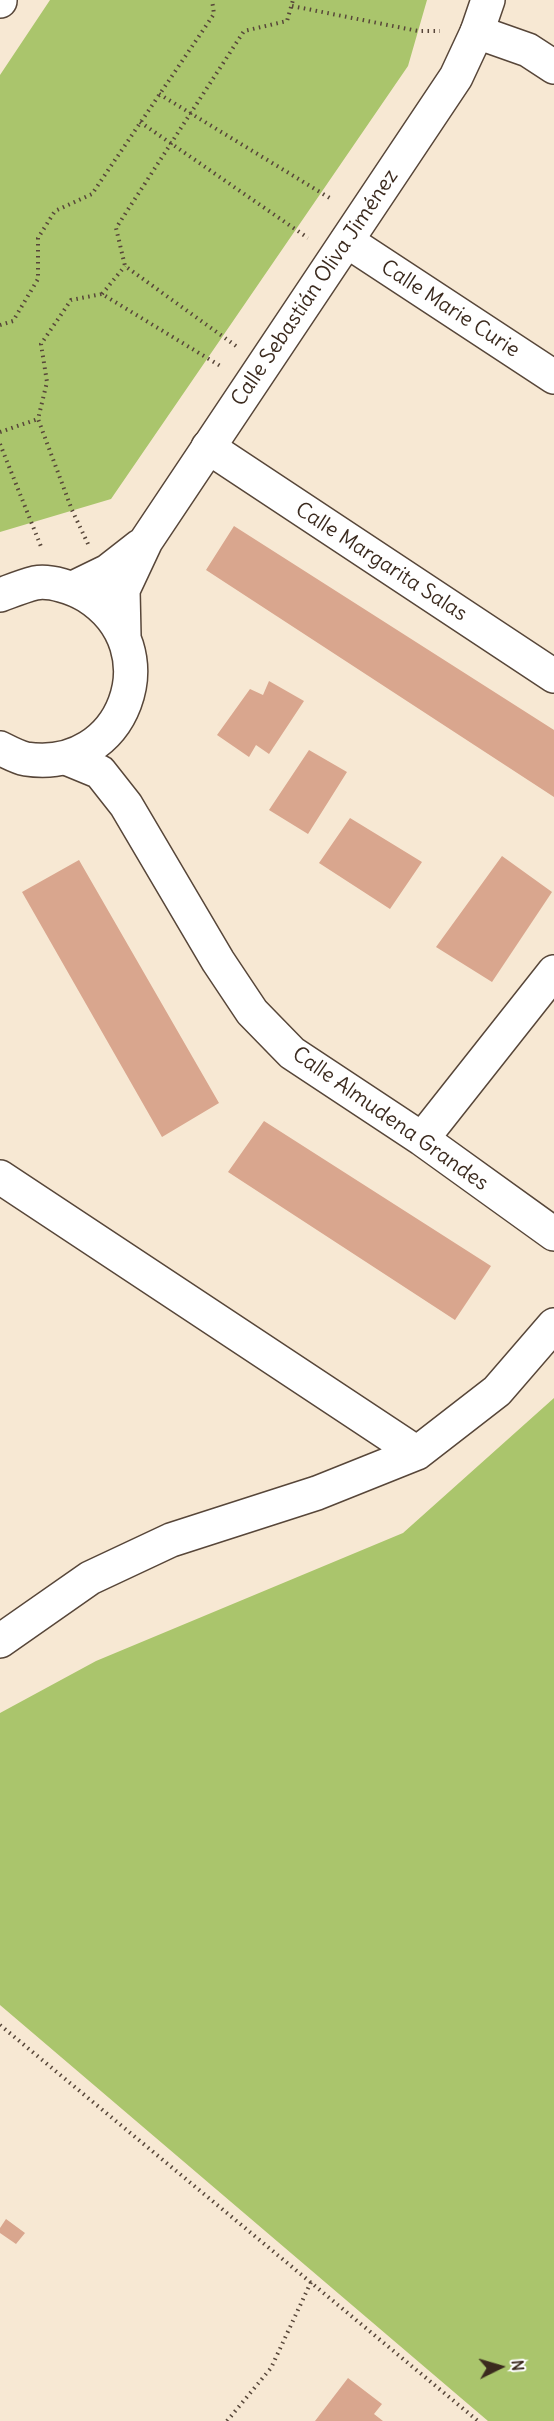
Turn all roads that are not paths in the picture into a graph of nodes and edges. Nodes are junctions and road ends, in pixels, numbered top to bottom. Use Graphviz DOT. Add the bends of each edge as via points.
graph roads {
  1 [pos="477,0"];
  2 [pos="489,0"];
  3 [pos="477,32"];
  4 [pos="554,68"];
  5 [pos="348,238"];
  6 [pos="554,377"];
  7 [pos="208,447"];
  8 [pos="146,541"];
  9 [pos="76,582"];
  10 [pos="0,595"];
  11 [pos="124,636"];
  12 [pos="554,676"];
  13 [pos="114,726"];
  14 [pos="66,758"];
  15 [pos="8,761"];
  16 [pos="126,805"];
  17 [pos="554,972"];
  18 [pos="422,1139"];
  19 [pos="0,1178"];
  20 [pos="554,1234"];
  21 [pos="554,1325"];
  22 [pos="417,1453"];
  23 [pos="0,1641"];
  1 -- 3 [label="street, Calle Sebastián Oliva Jiménez"];
  2 -- 3 [label="street, Calle Sebastián Oliva Jiménez"];
  3 -- 4 [label="street" via="528,50"];
  3 -- 5 [label="street, Calle Sebastián Oliva Jiménez" via="456,77"];
  5 -- 6 [label="street, Calle Marie Curie"];
  5 -- 7 [label="street, Calle Sebastián Oliva Jiménez"];
  7 -- 8 [label="street, Calle Sebastián Oliva Jiménez"];
  7 -- 12 [label="street, Calle Margarita Salas"];
  8 -- 9 [label="street, Calle Sebastián Oliva Jiménez"];
  8 -- 11 [label="street, Calle Sebastián Oliva Jiménez" via="123,590"];
  9 -- 10 [label="street" via="37,582"];
  9 -- 11 [label="street" via="105,608"];
  11 -- 13 [label="street" via="132,670 128,700"];
  13 -- 14 [label="street" via="92,746"];
  13 -- 16 [label="street, Calle Almudena Grandes" via="112,761"];
  14 -- 15 [label="street"];
  14 -- 16 [label="street, Calle Almudena Grandes" via="100,772"];
  16 -- 18 [label="street, Calle Almudena Grandes" via="252,1012 292,1053"];
  17 -- 18 [label="street"];
  18 -- 20 [label="street, Calle Almudena Grandes"];
  19 -- 22 [label="street"];
  21 -- 22 [label="street" via="497,1391"];
  22 -- 23 [label="street" via="317,1494 171,1540 90,1578"];
}
